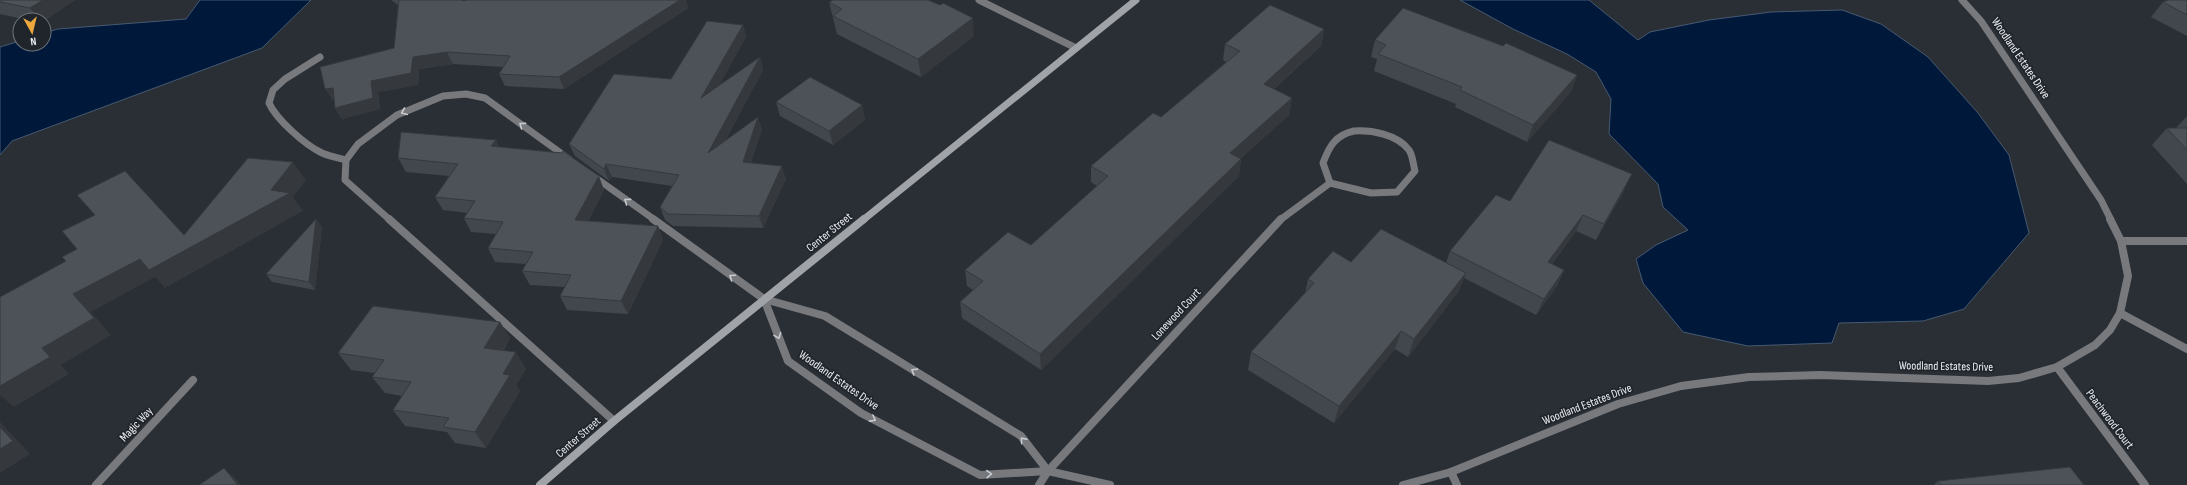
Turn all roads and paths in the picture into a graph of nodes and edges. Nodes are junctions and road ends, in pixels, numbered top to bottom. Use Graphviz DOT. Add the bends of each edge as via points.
graph roads {
  1 [pos="979,0"];
  2 [pos="1136,0"];
  3 [pos="1962,0"];
  4 [pos="1076,48"];
  5 [pos="320,57"];
  6 [pos="346,160"];
  7 [pos="574,163"];
  8 [pos="587,172"];
  9 [pos="1330,183"];
  10 [pos="2122,241"];
  11 [pos="2187,241"];
  12 [pos="764,299"];
  13 [pos="2120,313"];
  14 [pos="2187,349"];
  15 [pos="2057,367"];
  16 [pos="193,380"];
  17 [pos="614,421"];
  18 [pos="1048,471"];
  19 [pos="1451,472"];
  20 [pos="96,485"];
  21 [pos="540,485"];
  22 [pos="1039,485"];
  23 [pos="1110,485"];
  24 [pos="1404,485"];
  25 [pos="1456,485"];
  26 [pos="2145,485"];
  1 -- 4 [label="street"];
  2 -- 4 [label="street, Center Street"];
  3 -- 10 [label="street, Woodland Estates Drive" via="1980,21 2101,200"];
  4 -- 12 [label="street, Center Street"];
  5 -- 6 [label="street" via="285,79 273,90 269,103 273,112 308,145 322,153"];
  7 -- 6 [label="street, one-way" via="485,98 466,94 443,96 397,115 358,144"];
  6 -- 17 [label="street" via="345,180"];
  12 -- 8 [label="street, one-way"];
  9 -- 9 [label="street" via="1379,195 1397,192 1415,170 1408,148 1389,136 1360,130 1339,136 1330,146 1323,163"];
  9 -- 18 [label="street, Lonewood Court" via="1284,216"];
  10 -- 11 [label="street"];
  10 -- 13 [label="street, Woodland Estates Drive" via="2128,276"];
  12 -- 17 [label="street, Center Street"];
  18 -- 12 [label="street, one-way" via="1020,436 831,320"];
  12 -- 18 [label="street, Woodland Estates Drive, one-way" via="788,361 861,413 980,475"];
  13 -- 14 [label="street"];
  13 -- 15 [label="street, Woodland Estates Drive" via="2110,330 2095,345"];
  15 -- 19 [label="street, Woodland Estates Drive" via="2019,378 1988,381 1820,375 1749,377 1681,386 1618,404"];
  15 -- 26 [label="street, Peachwood Court"];
  16 -- 20 [label="street, Magic Way"];
  17 -- 21 [label="street, Center Street"];
  18 -- 22 [label="street, Lonewood Court"];
  18 -- 23 [label="street, Woodland Estates Drive"];
  19 -- 24 [label="street, Woodland Estates Drive"];
  19 -- 25 [label="street"];
}
